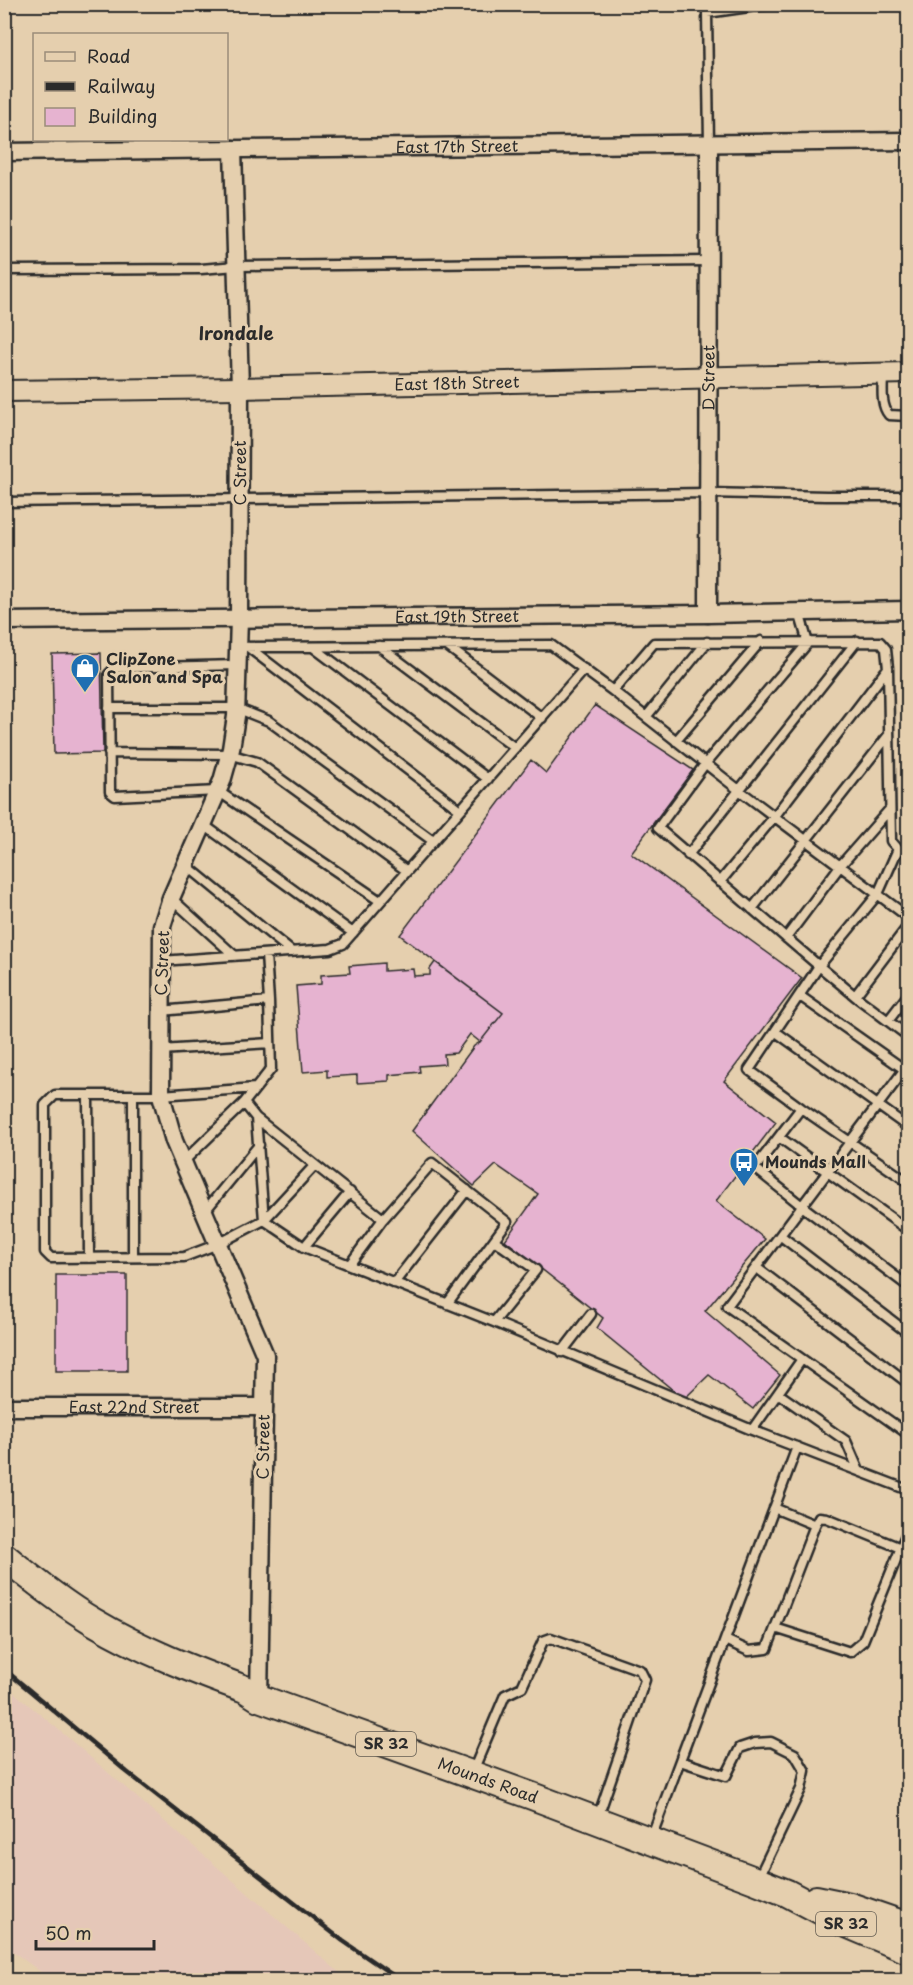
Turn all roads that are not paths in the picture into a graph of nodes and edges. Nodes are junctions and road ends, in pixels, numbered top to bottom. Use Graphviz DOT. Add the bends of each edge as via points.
graph roads {
  1 [pos="771,4"];
  2 [pos="909,141"];
  3 [pos="710,143"];
  4 [pos="232,149"];
  5 [pos="4,152"];
  6 [pos="709,261"];
  7 [pos="236,266"];
  8 [pos="4,270"];
  9 [pos="883,373"];
  10 [pos="909,374"];
  11 [pos="709,378"];
  12 [pos="240,388"];
  13 [pos="4,391"];
  14 [pos="909,416"];
  15 [pos="709,493"];
  16 [pos="909,496"];
  17 [pos="240,499"];
  18 [pos="4,502"];
  19 [pos="909,610"];
  20 [pos="800,612"];
  21 [pos="708,614"];
  22 [pos="239,618"];
  23 [pos="4,621"];
  24 [pos="761,641"];
  25 [pos="857,641"];
  26 [pos="707,642"];
  27 [pos="808,643"];
  28 [pos="312,646"];
  29 [pos="379,646"];
  30 [pos="446,646"];
  31 [pos="243,647"];
  32 [pos="238,666"];
  33 [pos="888,668"];
  34 [pos="584,669"];
  35 [pos="613,691"];
  36 [pos="109,708"];
  37 [pos="236,708"];
  38 [pos="646,717"];
  39 [pos="542,718"];
  40 [pos="888,736"];
  41 [pos="676,741"];
  42 [pos="514,748"];
  43 [pos="110,753"];
  44 [pos="229,754"];
  45 [pos="705,764"];
  46 [pos="488,779"];
  47 [pos="739,790"];
  48 [pos="218,791"];
  49 [pos="890,809"];
  50 [pos="460,810"];
  51 [pos="774,817"];
  52 [pos="204,825"];
  53 [pos="806,840"];
  54 [pos="433,841"];
  55 [pos="898,849"];
  56 [pos="909,850"];
  57 [pos="688,855"];
  58 [pos="186,865"];
  59 [pos="840,866"];
  60 [pos="407,871"];
  61 [pos="720,882"];
  62 [pos="878,894"];
  63 [pos="171,898"];
  64 [pos="380,902"];
  65 [pos="752,909"];
  66 [pos="909,917"];
  67 [pos="909,926"];
  68 [pos="352,933"];
  69 [pos="786,938"];
  70 [pos="292,952"];
  71 [pos="266,954"];
  72 [pos="235,956"];
  73 [pos="161,962"];
  74 [pos="819,966"];
  75 [pos="909,995"];
  76 [pos="800,996"];
  77 [pos="855,996"];
  78 [pos="269,1001"];
  79 [pos="161,1011"];
  80 [pos="888,1021"];
  81 [pos="776,1032"];
  82 [pos="909,1036"];
  83 [pos="270,1043"];
  84 [pos="160,1050"];
  85 [pos="907,1069"];
  86 [pos="256,1088"];
  87 [pos="88,1095"];
  88 [pos="132,1095"];
  89 [pos="161,1095"];
  90 [pos="244,1103"];
  91 [pos="878,1105"];
  92 [pos="801,1108"];
  93 [pos="256,1118"];
  94 [pos="909,1127"];
  95 [pos="779,1137"];
  96 [pos="850,1143"];
  97 [pos="259,1145"];
  98 [pos="183,1162"];
  99 [pos="315,1165"];
  100 [pos="827,1173"];
  101 [pos="909,1182"];
  102 [pos="467,1190"];
  103 [pos="350,1192"];
  104 [pos="802,1206"];
  105 [pos="204,1211"];
  106 [pos="383,1218"];
  107 [pos="264,1220"];
  108 [pos="909,1230"];
  109 [pos="781,1236"];
  110 [pos="494,1240"];
  111 [pos="218,1244"];
  112 [pos="304,1247"];
  113 [pos="133,1257"];
  114 [pos="88,1258"];
  115 [pos="350,1264"];
  116 [pos="757,1268"];
  117 [pos="394,1282"];
  118 [pos="909,1286"];
  119 [pos="447,1304"];
  120 [pos="591,1314"];
  121 [pos="494,1322"];
  122 [pos="909,1333"];
  123 [pos="562,1352"];
  124 [pos="802,1359"];
  125 [pos="909,1383"];
  126 [pos="779,1394"];
  127 [pos="4,1407"];
  128 [pos="264,1407"];
  129 [pos="752,1430"];
  130 [pos="909,1434"];
  131 [pos="797,1447"];
  132 [pos="858,1471"];
  133 [pos="909,1490"];
  134 [pos="774,1508"];
  135 [pos="815,1525"];
  136 [pos="909,1530"];
  137 [pos="905,1549"];
  138 [pos="4,1556"];
  139 [pos="775,1628"];
  140 [pos="725,1640"];
  141 [pos="259,1698"];
  142 [pos="680,1761"];
  143 [pos="471,1774"];
  144 [pos="597,1821"];
  145 [pos="650,1841"];
  146 [pos="757,1881"];
  147 [pos="787,1893"];
  148 [pos="909,1926"];
  149 [pos="909,1950"];
  1 -- 3 [label="lane" via="707,13"];
  2 -- 3 [label="street, East 17th Street"];
  3 -- 4 [label="street, East 17th Street"];
  3 -- 6 [label="street, D Street"];
  4 -- 5 [label="street, East 17th Street"];
  4 -- 7 [label="street, C Street"];
  6 -- 7 [label="lane"];
  6 -- 11 [label="street, D Street"];
  7 -- 8 [label="lane"];
  7 -- 12 [label="street, C Street"];
  9 -- 10 [label="street, East 18th Street"];
  9 -- 11 [label="street, East 18th Street"];
  9 -- 14 [label="lane" via="885,410 889,415"];
  11 -- 12 [label="street, East 18th Street"];
  11 -- 15 [label="street, D Street"];
  12 -- 13 [label="street, East 18th Street"];
  12 -- 17 [label="street, C Street"];
  15 -- 16 [label="lane"];
  15 -- 17 [label="lane"];
  15 -- 21 [label="street, D Street"];
  17 -- 18 [label="lane"];
  17 -- 22 [label="street, C Street"];
  19 -- 20 [label="street, East 19th Street"];
  20 -- 21 [label="street, East 19th Street"];
  20 -- 27 [label="lane"];
  21 -- 22 [label="street, East 19th Street"];
  22 -- 23 [label="street, East 19th Street"];
  22 -- 31 [label="street, C Street"];
  24 -- 26 [label="lane"];
  24 -- 27 [label="lane"];
  24 -- 41 [label="lane"];
  25 -- 27 [label="lane"];
  25 -- 33 [label="lane" via="880,642 886,649"];
  25 -- 47 [label="lane"];
  26 -- 35 [label="lane" via="654,643"];
  26 -- 38 [label="lane"];
  27 -- 45 [label="lane"];
  28 -- 29 [label="lane"];
  28 -- 31 [label="lane"];
  28 -- 46 [label="lane"];
  29 -- 30 [label="lane"];
  29 -- 42 [label="lane"];
  30 -- 34 [label="lane" via="551,645"];
  30 -- 39 [label="lane"];
  31 -- 32 [label="street, C Street"];
  31 -- 50 [label="lane"];
  32 -- 36 [label="lane" via="115,668 109,674"];
  32 -- 37 [label="street, C Street"];
  33 -- 40 [label="lane"];
  33 -- 51 [label="lane"];
  34 -- 35 [label="lane"];
  34 -- 39 [label="lane"];
  35 -- 38 [label="lane"];
  36 -- 37 [label="lane"];
  36 -- 43 [label="lane"];
  37 -- 44 [label="street, C Street"];
  37 -- 54 [label="lane" via="269,722"];
  38 -- 41 [label="lane"];
  39 -- 42 [label="lane"];
  40 -- 49 [label="lane"];
  40 -- 53 [label="lane"];
  41 -- 45 [label="lane"];
  42 -- 46 [label="lane"];
  43 -- 44 [label="lane"];
  43 -- 48 [label="lane" via="110,792 115,796"];
  44 -- 48 [label="street, C Street"];
  44 -- 60 [label="lane" via="256,762"];
  45 -- 47 [label="lane"];
  45 -- 57 [label="lane" via="658,828"];
  46 -- 50 [label="lane"];
  47 -- 51 [label="lane"];
  47 -- 57 [label="lane"];
  48 -- 52 [label="street, C Street"];
  48 -- 64 [label="lane"];
  49 -- 55 [label="lane" via="891,840"];
  49 -- 59 [label="lane"];
  50 -- 54 [label="lane"];
  51 -- 53 [label="lane"];
  51 -- 61 [label="lane"];
  52 -- 58 [label="street, C Street"];
  52 -- 68 [label="lane"];
  53 -- 59 [label="lane"];
  53 -- 65 [label="lane"];
  54 -- 60 [label="lane"];
  55 -- 56 [label="lane"];
  55 -- 62 [label="lane"];
  57 -- 61 [label="lane"];
  58 -- 63 [label="street, C Street"];
  58 -- 70 [label="lane"];
  59 -- 62 [label="lane"];
  59 -- 69 [label="lane"];
  60 -- 64 [label="lane"];
  61 -- 65 [label="lane"];
  62 -- 66 [label="lane"];
  62 -- 74 [label="lane"];
  63 -- 72 [label="lane"];
  63 -- 73 [label="street, C Street" via="162,926"];
  64 -- 68 [label="lane"];
  65 -- 69 [label="lane"];
  67 -- 77 [label="lane"];
  68 -- 70 [label="lane" via="343,944 330,949"];
  69 -- 74 [label="lane"];
  70 -- 71 [label="lane"];
  71 -- 72 [label="lane"];
  71 -- 78 [label="lane"];
  72 -- 73 [label="lane"];
  73 -- 79 [label="street, C Street"];
  74 -- 76 [label="lane"];
  74 -- 77 [label="lane"];
  75 -- 80 [label="lane"];
  76 -- 81 [label="lane"];
  76 -- 85 [label="lane"];
  77 -- 80 [label="lane"];
  78 -- 79 [label="lane"];
  78 -- 83 [label="lane"];
  79 -- 84 [label="street, C Street"];
  80 -- 82 [label="lane"];
  81 -- 91 [label="lane"];
  81 -- 92 [label="lane" via="749,1070"];
  83 -- 84 [label="lane"];
  83 -- 86 [label="lane" via="271,1069"];
  84 -- 89 [label="street, C Street"];
  85 -- 91 [label="lane"];
  86 -- 89 [label="lane"];
  86 -- 90 [label="lane"];
  87 -- 88 [label="lane"];
  87 -- 114 [label="lane"];
  87 -- 114 [label="lane" via="56,1095 45,1105 45,1252 51,1258"];
  88 -- 89 [label="lane"];
  88 -- 113 [label="lane"];
  89 -- 98 [label="street, C Street"];
  90 -- 93 [label="lane"];
  90 -- 98 [label="lane"];
  91 -- 94 [label="lane"];
  91 -- 96 [label="lane"];
  92 -- 95 [label="lane"];
  92 -- 96 [label="lane"];
  93 -- 97 [label="lane"];
  93 -- 99 [label="lane"];
  95 -- 100 [label="lane"];
  95 -- 104 [label="lane" via="755,1168"];
  96 -- 100 [label="lane"];
  96 -- 101 [label="lane"];
  97 -- 105 [label="lane"];
  97 -- 107 [label="lane"];
  98 -- 105 [label="street, C Street"];
  99 -- 103 [label="lane"];
  99 -- 107 [label="lane"];
  100 -- 104 [label="lane"];
  100 -- 108 [label="lane"];
  102 -- 106 [label="lane" via="432,1163"];
  102 -- 110 [label="lane" via="507,1222"];
  102 -- 117 [label="lane"];
  103 -- 106 [label="lane"];
  103 -- 112 [label="lane"];
  104 -- 109 [label="lane"];
  104 -- 118 [label="lane"];
  105 -- 111 [label="street, C Street"];
  106 -- 115 [label="lane"];
  107 -- 111 [label="lane"];
  107 -- 112 [label="lane"];
  109 -- 116 [label="lane"];
  109 -- 122 [label="lane"];
  110 -- 119 [label="lane"];
  110 -- 121 [label="lane" via="536,1270"];
  111 -- 113 [label="lane" via="184,1257"];
  111 -- 128 [label="street, C Street" via="264,1355"];
  112 -- 115 [label="lane"];
  113 -- 114 [label="lane"];
  115 -- 117 [label="lane"];
  116 -- 124 [label="lane" via="727,1306"];
  116 -- 125 [label="lane"];
  117 -- 119 [label="lane"];
  119 -- 121 [label="lane"];
  120 -- 123 [label="lane"];
  121 -- 123 [label="lane"];
  123 -- 129 [label="lane"];
  124 -- 126 [label="lane"];
  124 -- 130 [label="lane"];
  126 -- 129 [label="lane"];
  126 -- 132 [label="lane" via="846,1441"];
  127 -- 128 [label="street, East 22nd Street"];
  128 -- 141 [label="street, C Street"];
  129 -- 131 [label="lane"];
  131 -- 132 [label="lane"];
  131 -- 134 [label="lane"];
  132 -- 133 [label="lane"];
  134 -- 135 [label="lane"];
  134 -- 140 [label="lane"];
  135 -- 137 [label="lane" via="819,1517 827,1518"];
  135 -- 139 [label="lane"];
  136 -- 137 [label="lane"];
  137 -- 139 [label="lane" via="863,1641 849,1652"];
  138 -- 141 [label="main road, Mounds Road / SR 32" via="94,1623 146,1650"];
  139 -- 140 [label="lane" via="767,1649 749,1651"];
  140 -- 142 [label="lane"];
  141 -- 143 [label="main road, Mounds Road / SR 32"];
  142 -- 145 [label="lane"];
  142 -- 146 [label="lane" via="726,1776 740,1748 755,1743 771,1742 795,1754 805,1771 801,1789"];
  143 -- 144 [label="main road, Mounds Road / SR 32"];
  143 -- 144 [label="lane" via="505,1695 522,1687 543,1641 551,1638 640,1670 645,1680"];
  144 -- 145 [label="main road, Mounds Road / SR 32"];
  145 -- 146 [label="main road, Mounds Road / SR 32"];
  146 -- 147 [label="main road, Mounds Road / SR 32"];
  147 -- 148 [label="main road, Mounds Road / SR 32" via="850,1906"];
  147 -- 149 [label="main road, Mounds Road / SR 32" via="844,1923"];
}
